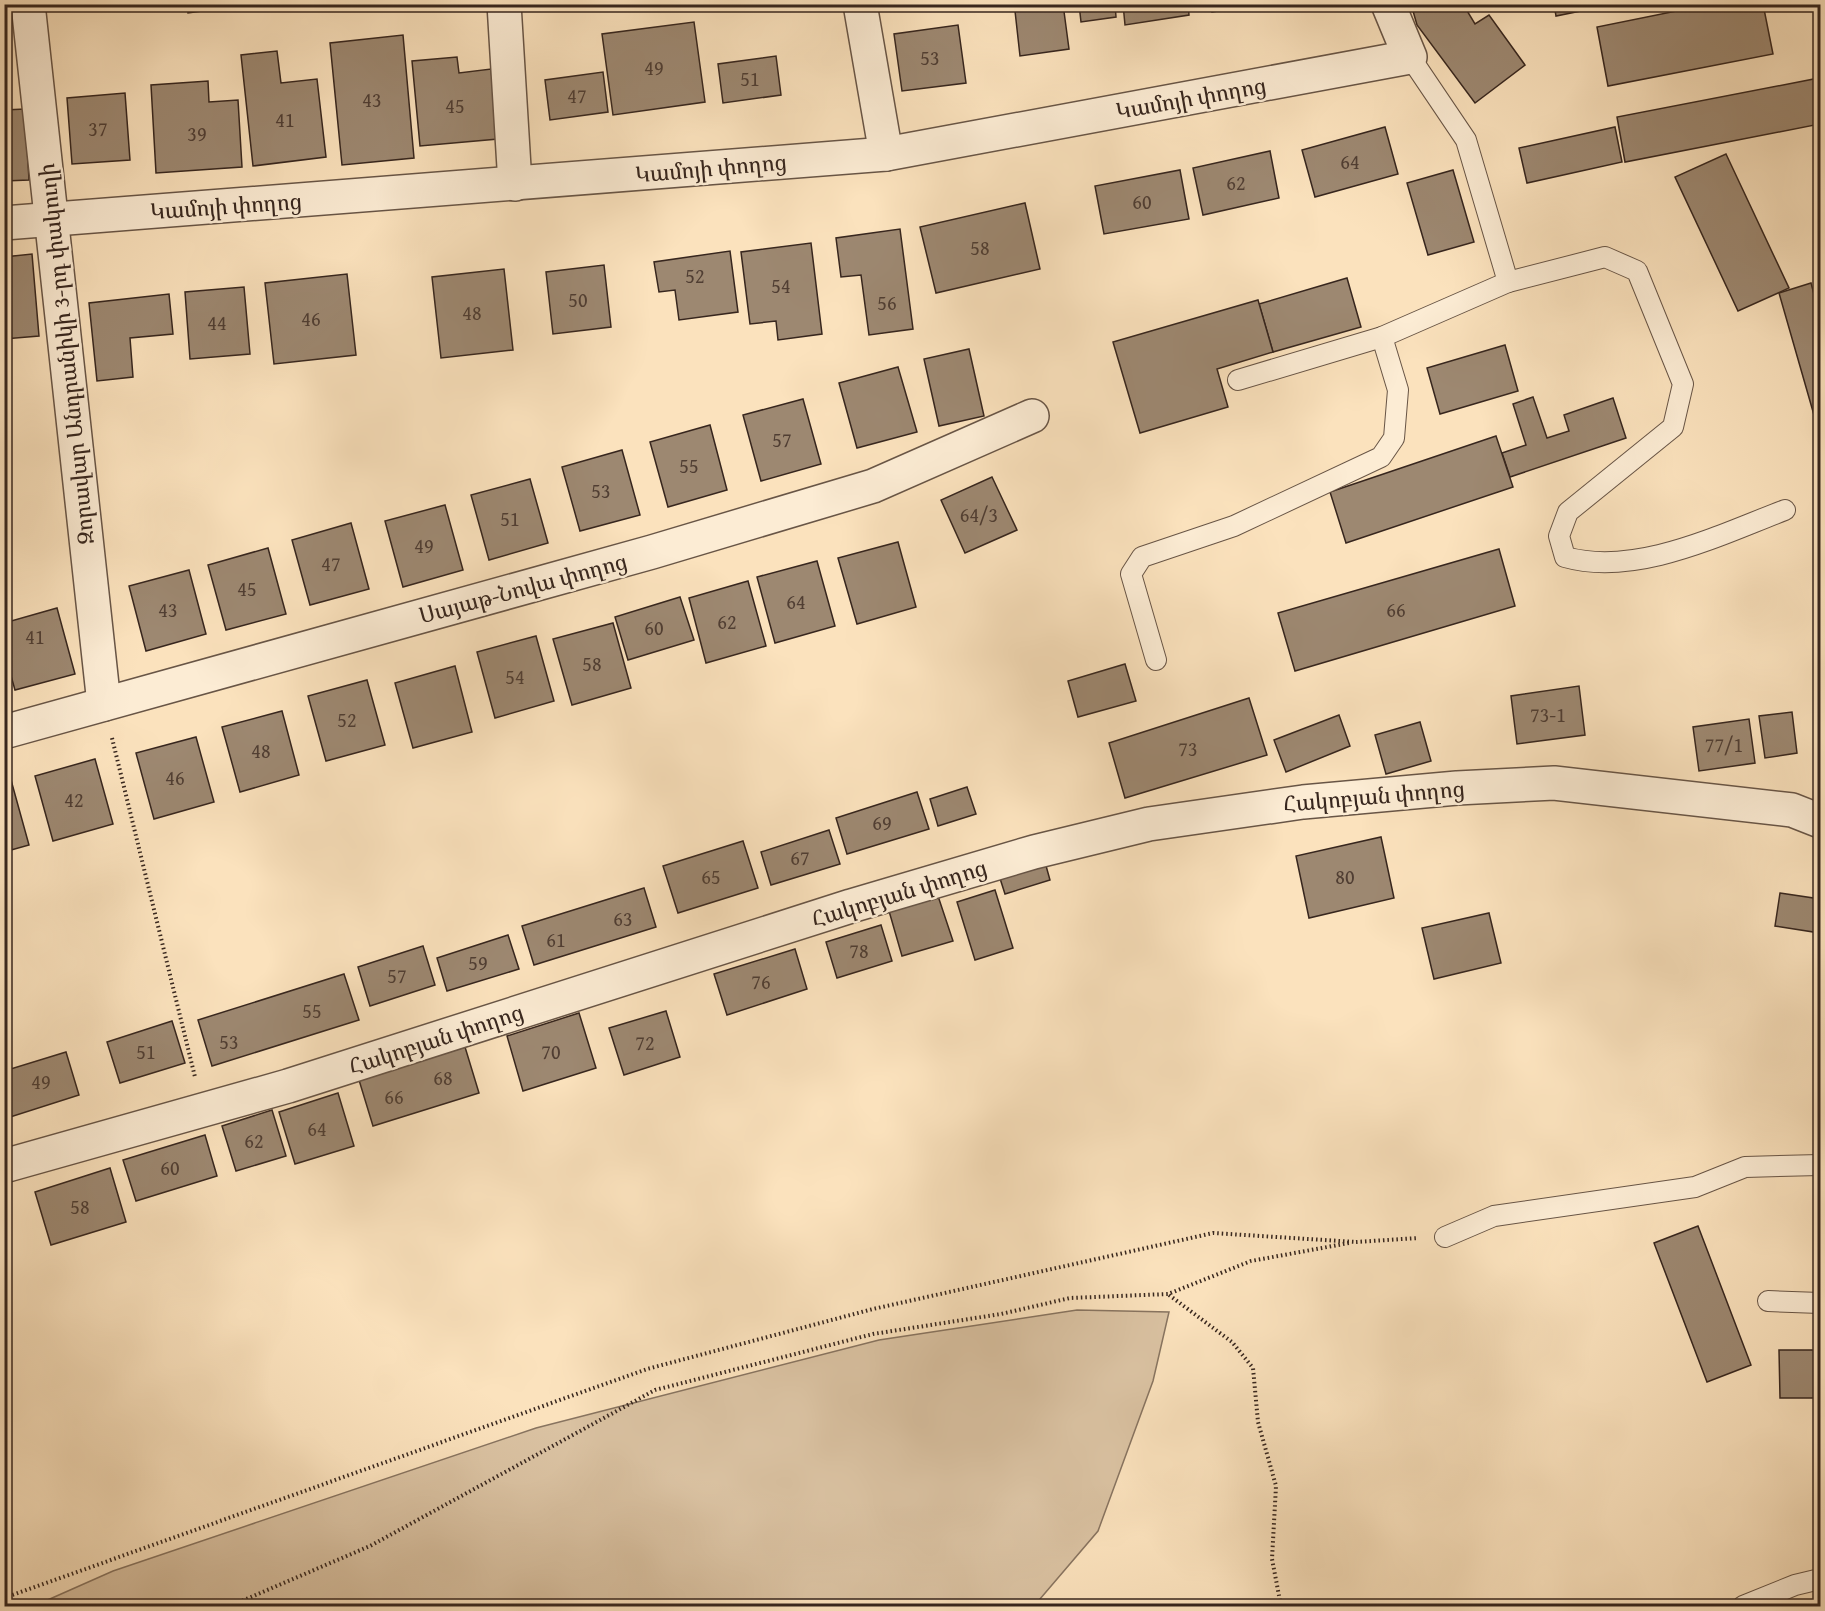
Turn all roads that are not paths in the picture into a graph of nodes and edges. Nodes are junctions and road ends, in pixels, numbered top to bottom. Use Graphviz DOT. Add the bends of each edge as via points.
graph roads {
  1 [pos="28,4"];
  2 [pos="504,4"];
  3 [pos="860,4"];
  4 [pos="1388,4"];
  5 [pos="1410,57"];
  6 [pos="886,154"];
  7 [pos="515,184"];
  8 [pos="51,219"];
  9 [pos="4,223"];
  10 [pos="1508,282"];
  11 [pos="1382,337"];
  12 [pos="1238,380"];
  13 [pos="1032,417"];
  14 [pos="1785,510"];
  15 [pos="1156,660"];
  16 [pos="108,719"];
  17 [pos="4,732"];
  18 [pos="1821,821"];
  19 [pos="1821,1165"];
  20 [pos="4,1166"];
  21 [pos="1445,1237"];
  22 [pos="1768,1301"];
  23 [pos="1821,1303"];
  24 [pos="1821,1579"];
  25 [pos="1743,1606"];
  1 -- 8 [label="street, Զորավար Անդրանիկի 3-րդ փակուղի"];
  2 -- 7 [label="street"];
  3 -- 6 [label="street"];
  4 -- 5 [label="street"];
  5 -- 6 [label="street, Կամոյի փողոց"];
  5 -- 10 [label="lane" via="1466,140"];
  6 -- 7 [label="street, Կամոյի փողոց"];
  7 -- 8 [label="street, Կամոյի փողոց"];
  8 -- 9 [label="street, Կամոյի փողոց"];
  8 -- 16 [label="street, Զորավար Անդրանիկի 3-րդ փակուղի"];
  10 -- 11 [label="lane"];
  10 -- 14 [label="lane" via="1605,257 1637,271 1683,384 1673,427 1569,512 1559,536 1565,557 1589,564 1666,554"];
  11 -- 12 [label="lane"];
  11 -- 15 [label="lane" via="1398,390 1394,438 1381,457 1234,525 1142,557 1131,574"];
  13 -- 16 [label="street, Սայաթ-Նովա փողոց" via="873,486"];
  16 -- 17 [label="street, Սայաթ-Նովա փողոց"];
  18 -- 20 [label="street, Հակոբյան փողոց" via="1792,810 1554,783 1303,801 1149,824 1034,852 862,903 288,1086"];
  19 -- 21 [label="lane" via="1745,1167 1695,1187 1494,1216"];
  22 -- 23 [label="lane"];
  24 -- 25 [label="lane"];
}
